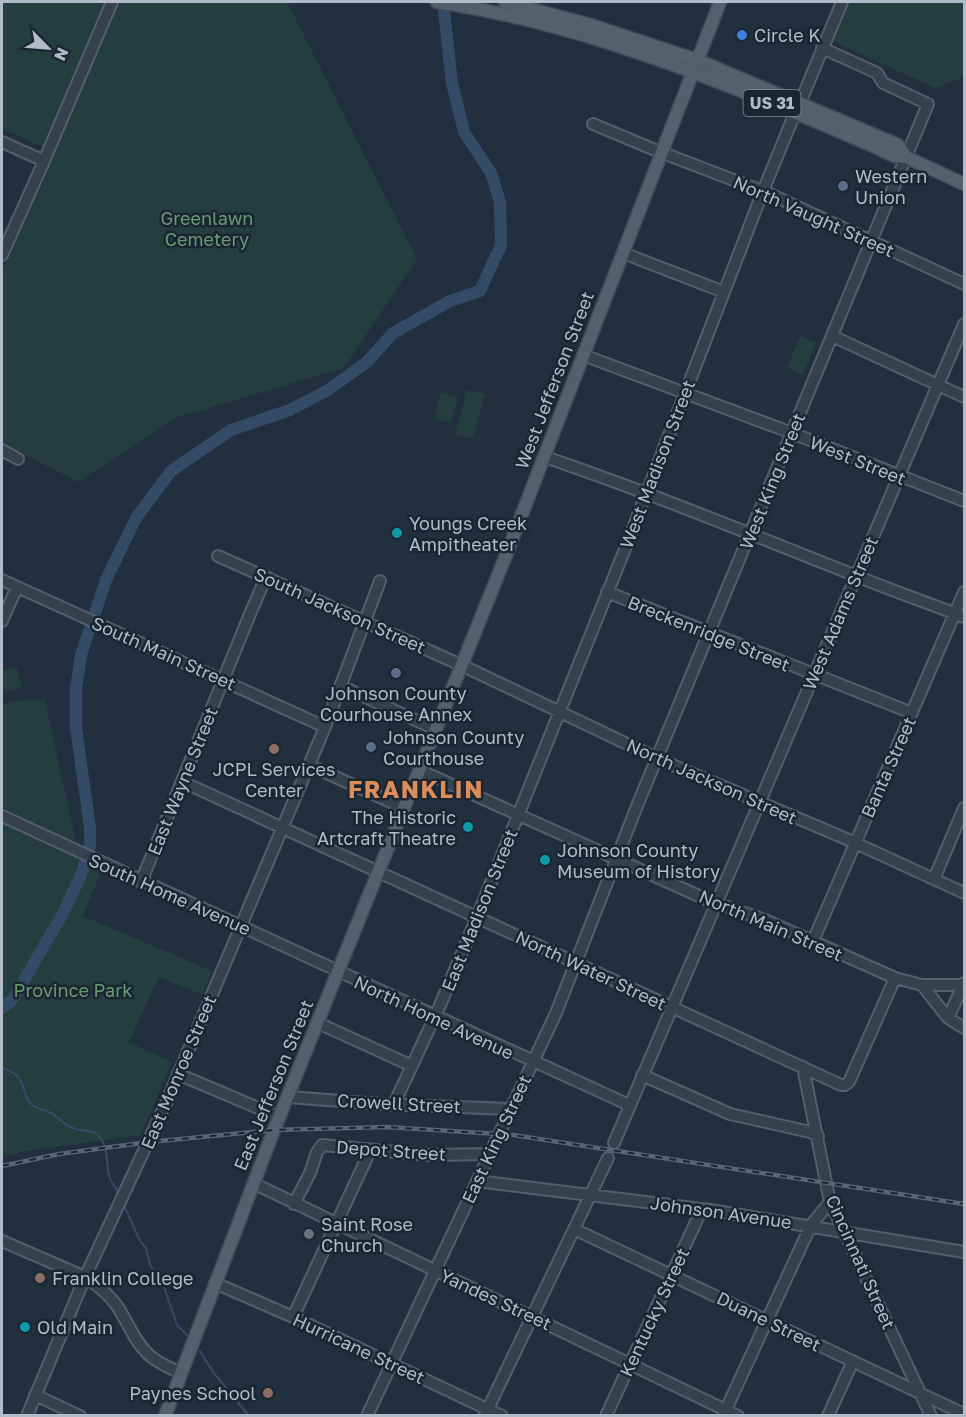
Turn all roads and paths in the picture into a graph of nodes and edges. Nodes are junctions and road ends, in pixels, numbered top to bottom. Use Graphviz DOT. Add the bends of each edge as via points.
graph roads {
  1 [pos="112,2"];
  2 [pos="437,2"];
  3 [pos="505,2"];
  4 [pos="720,2"];
  5 [pos="842,2"];
  6 [pos="491,6"];
  7 [pos="822,48"];
  8 [pos="695,66"];
  9 [pos="798,108"];
  10 [pos="593,124"];
  11 [pos="2,142"];
  12 [pos="662,153"];
  13 [pos="906,157"];
  14 [pos="44,161"];
  15 [pos="964,184"];
  16 [pos="762,191"];
  17 [pos="871,240"];
  18 [pos="4,242"];
  19 [pos="623,253"];
  20 [pos="2,255"];
  21 [pos="964,284"];
  22 [pos="724,292"];
  23 [pos="964,324"];
  24 [pos="832,336"];
  25 [pos="583,355"];
  26 [pos="938,385"];
  27 [pos="685,393"];
  28 [pos="964,397"];
  29 [pos="792,433"];
  30 [pos="2,450"];
  31 [pos="545,457"];
  32 [pos="18,459"];
  33 [pos="899,476"];
  34 [pos="646,494"];
  35 [pos="964,501"];
  36 [pos="750,533"];
  37 [pos="218,556"];
  38 [pos="856,576"];
  39 [pos="268,578"];
  40 [pos="2,580"];
  41 [pos="380,581"];
  42 [pos="17,587"];
  43 [pos="607,592"];
  44 [pos="964,592"];
  45 [pos="960,615"];
  46 [pos="2,621"];
  47 [pos="364,622"];
  48 [pos="710,633"];
  49 [pos="461,665"];
  50 [pos="814,674"];
  51 [pos="223,680"];
  52 [pos="341,686"];
  53 [pos="559,712"];
  54 [pos="912,713"];
  55 [pos="325,727"];
  56 [pos="435,729"];
  57 [pos="658,757"];
  58 [pos="309,765"];
  59 [pos="419,770"];
  60 [pos="183,782"];
  61 [pos="759,803"];
  62 [pos="404,808"];
  63 [pos="964,808"];
  64 [pos="518,814"];
  65 [pos="2,816"];
  66 [pos="282,828"];
  67 [pos="855,843"];
  68 [pos="617,859"];
  69 [pos="378,872"];
  70 [pos="934,879"];
  71 [pos="141,882"];
  72 [pos="964,893"];
  73 [pos="716,903"];
  74 [pos="477,918"];
  75 [pos="240,926"];
  76 [pos="813,941"];
  77 [pos="576,962"];
  78 [pos="338,973"];
  79 [pos="895,978"];
  80 [pos="964,984"];
  81 [pos="922,985"];
  82 [pos="672,1007"];
  83 [pos="434,1017"];
  84 [pos="948,1018"];
  85 [pos="318,1023"];
  86 [pos="964,1028"];
  87 [pos="533,1062"];
  88 [pos="412,1066"];
  89 [pos="803,1067"];
  90 [pos="178,1074"];
  91 [pos="642,1075"];
  92 [pos="288,1096"];
  93 [pos="393,1104"];
  94 [pos="629,1105"];
  95 [pos="511,1108"];
  96 [pos="279,1117"];
  97 [pos="818,1136"];
  98 [pos="614,1143"];
  99 [pos="370,1151"];
  100 [pos="490,1154"];
  101 [pos="608,1158"];
  102 [pos="477,1181"];
  103 [pos="253,1183"];
  104 [pos="590,1195"];
  105 [pos="830,1202"];
  106 [pos="294,1204"];
  107 [pos="702,1209"];
  108 [pos="336,1224"];
  109 [pos="811,1225"];
  110 [pos="574,1229"];
  111 [pos="845,1231"];
  112 [pos="2,1241"];
  113 [pos="964,1252"];
  114 [pos="435,1270"];
  115 [pos="672,1274"];
  116 [pos="85,1277"];
  117 [pos="216,1282"];
  118 [pos="532,1316"];
  119 [pos="293,1317"];
  120 [pos="768,1320"];
  121 [pos="853,1362"];
  122 [pos="391,1363"];
  123 [pos="630,1363"];
  124 [pos="182,1373"];
  125 [pos="920,1392"];
  126 [pos="35,1395"];
  127 [pos="486,1412"];
  128 [pos="724,1413"];
  129 [pos="964,1414"];
  130 [pos="27,1416"];
  131 [pos="80,1416"];
  132 [pos="165,1416"];
  133 [pos="367,1416"];
  134 [pos="502,1416"];
  135 [pos="606,1416"];
  136 [pos="738,1416"];
  137 [pos="828,1416"];
  138 [pos="931,1416"];
  1 -- 14 [label="street"];
  2 -- 6 [label="main road, US 31"];
  3 -- 8 [label="main road, US 31" via="616,32"];
  4 -- 8 [label="main road, West Jefferson Street"];
  5 -- 7 [label="street, West Madison Street"];
  6 -- 8 [label="main road, US 31"];
  7 -- 9 [label="street, West Madison Street"];
  7 -- 13 [label="street, West King Street" via="877,73 883,82 928,104"];
  8 -- 9 [label="main road, US 31"];
  8 -- 12 [label="main road, West Jefferson Street"];
  9 -- 13 [label="main road, US 31" via="894,156"];
  9 -- 16 [label="street, West Madison Street"];
  10 -- 12 [label="street, North Vaught Street"];
  11 -- 14 [label="street"];
  12 -- 16 [label="street, North Vaught Street"];
  12 -- 19 [label="main road, West Jefferson Street"];
  13 -- 15 [label="main road, US 31"];
  13 -- 17 [label="street, West King Street"];
  14 -- 18 [label="street"];
  16 -- 17 [label="street, North Vaught Street"];
  16 -- 22 [label="street, West Madison Street"];
  17 -- 21 [label="street, North Vaught Street"];
  17 -- 24 [label="street, West King Street"];
  18 -- 20 [label="street"];
  19 -- 22 [label="street"];
  19 -- 25 [label="main road, West Jefferson Street"];
  22 -- 27 [label="street, West Madison Street"];
  23 -- 26 [label="street, West Adams Street"];
  24 -- 26 [label="street"];
  24 -- 29 [label="street, West King Street"];
  25 -- 27 [label="street, West Street"];
  25 -- 31 [label="main road, West Jefferson Street"];
  26 -- 28 [label="street"];
  26 -- 33 [label="street, West Adams Street"];
  27 -- 29 [label="street, West Street"];
  27 -- 34 [label="street, West Madison Street"];
  29 -- 33 [label="street, West Street"];
  29 -- 36 [label="street, West King Street"];
  30 -- 32 [label="street"];
  31 -- 34 [label="street"];
  31 -- 49 [label="main road, West Jefferson Street"];
  33 -- 35 [label="street, West Street"];
  33 -- 38 [label="street, West Adams Street"];
  34 -- 36 [label="street"];
  34 -- 43 [label="street, West Madison Street"];
  36 -- 38 [label="street"];
  36 -- 48 [label="street, West King Street"];
  37 -- 39 [label="street, South Jackson Street"];
  38 -- 45 [label="street"];
  38 -- 50 [label="street, West Adams Street"];
  39 -- 47 [label="street, South Jackson Street"];
  39 -- 51 [label="street, East Wayne Street"];
  40 -- 42 [label="street, South Main Street"];
  41 -- 47 [label="street, East Monroe Street"];
  42 -- 46 [label="street"];
  42 -- 51 [label="street, South Main Street"];
  43 -- 48 [label="street, Breckenridge Street"];
  43 -- 53 [label="street, West Madison Street"];
  44 -- 45 [label="street, Banta Street"];
  45 -- 54 [label="street, Banta Street"];
  47 -- 49 [label="street, South Jackson Street"];
  47 -- 52 [label="street, East Monroe Street"];
  48 -- 50 [label="street, Breckenridge Street"];
  48 -- 57 [label="street, West King Street"];
  49 -- 53 [label="street, North Jackson Street"];
  49 -- 56 [label="main road, West Jefferson Street"];
  50 -- 54 [label="street, Breckenridge Street"];
  50 -- 61 [label="street, West Adams Street"];
  51 -- 55 [label="street, South Main Street"];
  51 -- 60 [label="street, East Wayne Street"];
  52 -- 55 [label="street, East Monroe Street"];
  52 -- 56 [label="street"];
  53 -- 57 [label="street, North Jackson Street"];
  53 -- 64 [label="street, West Madison Street"];
  54 -- 67 [label="street, Banta Street"];
  55 -- 58 [label="street, East Monroe Street"];
  56 -- 59 [label="main road, West Jefferson Street"];
  57 -- 61 [label="street, North Jackson Street"];
  57 -- 68 [label="street, West King Street"];
  58 -- 62 [label="street"];
  58 -- 66 [label="street, East Monroe Street"];
  59 -- 62 [label="main road, East Jefferson Street"];
  59 -- 64 [label="street, North Main Street"];
  60 -- 66 [label="street, North Water Street"];
  60 -- 71 [label="street, East Wayne Street"];
  61 -- 67 [label="street, North Jackson Street"];
  61 -- 73 [label="street, West Adams Street"];
  62 -- 69 [label="main road, East Jefferson Street"];
  63 -- 70 [label="street"];
  64 -- 68 [label="street, North Main Street"];
  64 -- 74 [label="street, East Madison Street"];
  65 -- 71 [label="street, South Home Avenue"];
  66 -- 69 [label="street, North Water Street"];
  66 -- 75 [label="street, East Monroe Street"];
  67 -- 70 [label="street, North Jackson Street"];
  67 -- 76 [label="street, Banta Street"];
  68 -- 73 [label="street, North Main Street"];
  68 -- 77 [label="street, East King Street"];
  69 -- 74 [label="street, North Water Street"];
  69 -- 78 [label="main road, East Jefferson Street"];
  70 -- 72 [label="street, North Jackson Street"];
  71 -- 75 [label="street, South Home Avenue"];
  73 -- 76 [label="street, North Main Street"];
  73 -- 82 [label="street, West Adams Street"];
  74 -- 77 [label="street, North Water Street"];
  74 -- 83 [label="street, East Madison Street"];
  75 -- 78 [label="street, South Home Avenue"];
  75 -- 90 [label="street, East Monroe Street"];
  76 -- 79 [label="street, North Main Street"];
  77 -- 82 [label="street, North Water Street"];
  77 -- 87 [label="street, East King Street"];
  78 -- 83 [label="street, North Home Avenue"];
  78 -- 85 [label="main road, East Jefferson Street"];
  79 -- 81 [label="street, North Main Street"];
  79 -- 89 [label="street, North Water Street" via="847,1084 841,1085"];
  80 -- 81 [label="street, North Main Street"];
  80 -- 84 [label="street"];
  81 -- 84 [label="street"];
  82 -- 89 [label="street, North Water Street"];
  82 -- 91 [label="street, West Adams Street"];
  83 -- 87 [label="street, North Home Avenue"];
  83 -- 88 [label="street, East Madison Street"];
  84 -- 86 [label="street"];
  85 -- 88 [label="street"];
  85 -- 92 [label="main road, East Jefferson Street"];
  87 -- 94 [label="street, North Home Avenue"];
  87 -- 95 [label="street, East King Street"];
  88 -- 93 [label="street, East Madison Street"];
  89 -- 97 [label="street, Cincinnati Street"];
  90 -- 96 [label="street"];
  90 -- 116 [label="street, East Monroe Street"];
  91 -- 94 [label="street, West Adams Street"];
  91 -- 97 [label="street" via="730,1114"];
  92 -- 93 [label="street, Crowell Street"];
  92 -- 96 [label="main road, East Jefferson Street"];
  93 -- 95 [label="street, Crowell Street"];
  94 -- 98 [label="street, West Adams Street"];
  95 -- 100 [label="street, East King Street"];
  96 -- 103 [label="main road, East Jefferson Street"];
  97 -- 105 [label="street, Cincinnati Street"];
  99 -- 100 [label="street, Depot Street"];
  99 -- 106 [label="street, Depot Street" via="322,1145"];
  99 -- 108 [label="street"];
  100 -- 102 [label="street, East King Street"];
  101 -- 104 [label="street"];
  102 -- 104 [label="street, Johnson Avenue"];
  102 -- 114 [label="street, East King Street"];
  103 -- 106 [label="street, Yandes Street"];
  103 -- 117 [label="main road, East Jefferson Street"];
  104 -- 107 [label="street, Johnson Avenue"];
  104 -- 110 [label="street"];
  105 -- 109 [label="street"];
  105 -- 111 [label="street, Cincinnati Street"];
  106 -- 108 [label="street, Yandes Street"];
  107 -- 109 [label="street, Johnson Avenue"];
  107 -- 115 [label="street, Kentucky Street"];
  108 -- 114 [label="street, Yandes Street"];
  108 -- 119 [label="street"];
  109 -- 111 [label="street, Johnson Avenue"];
  109 -- 120 [label="street"];
  110 -- 115 [label="street, Duane Street"];
  110 -- 118 [label="street"];
  111 -- 113 [label="street, Johnson Avenue"];
  111 -- 125 [label="street, Cincinnati Street"];
  112 -- 116 [label="street"];
  114 -- 118 [label="street, Yandes Street"];
  114 -- 122 [label="street, East King Street"];
  115 -- 120 [label="street, Duane Street"];
  115 -- 123 [label="street, Kentucky Street"];
  116 -- 124 [label="street" via="116,1304 148,1354"];
  116 -- 126 [label="street, East Monroe Street"];
  117 -- 119 [label="street, Hurricane Street"];
  117 -- 124 [label="main road, East Jefferson Street"];
  118 -- 123 [label="street, Yandes Street"];
  118 -- 127 [label="street"];
  119 -- 122 [label="street, Hurricane Street"];
  120 -- 121 [label="street, Duane Street"];
  120 -- 128 [label="street"];
  121 -- 125 [label="street, Duane Street"];
  121 -- 137 [label="street"];
  122 -- 127 [label="street, Hurricane Street"];
  122 -- 133 [label="street, East King Street"];
  123 -- 128 [label="street, Yandes Street"];
  123 -- 135 [label="street, Kentucky Street"];
  124 -- 132 [label="main road, East Jefferson Street"];
  125 -- 129 [label="street, Duane Street"];
  125 -- 138 [label="street, Cincinnati Street"];
  126 -- 130 [label="street, East Monroe Street"];
  126 -- 131 [label="street"];
  127 -- 134 [label="street, Hurricane Street"];
  128 -- 136 [label="street, Yandes Street"];
}
